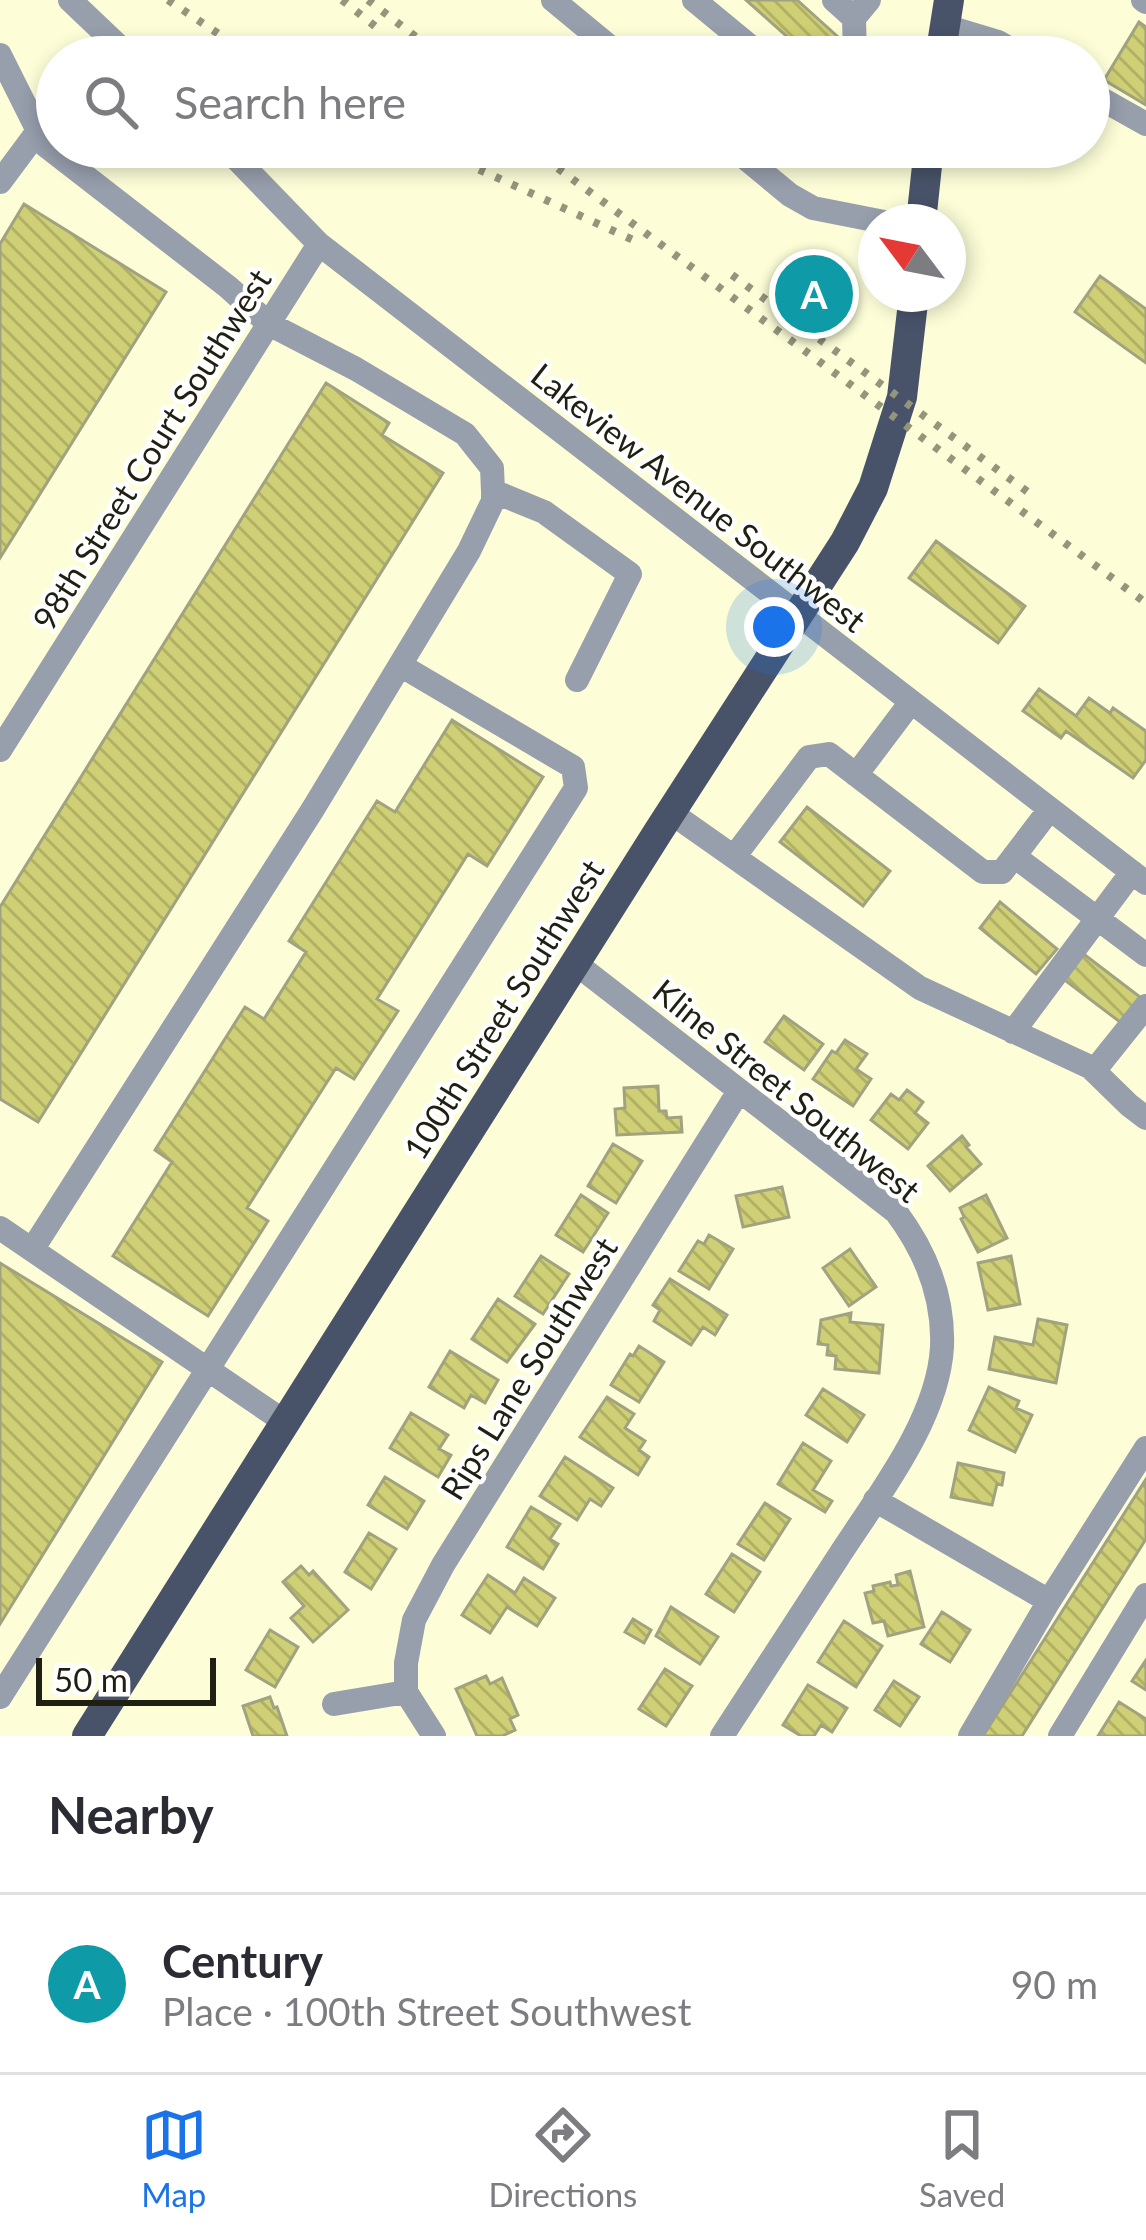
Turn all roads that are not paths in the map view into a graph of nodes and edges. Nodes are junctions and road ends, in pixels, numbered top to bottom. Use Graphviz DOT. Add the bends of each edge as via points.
graph roads {
  1 [pos="70,0"];
  2 [pos="553,0"];
  3 [pos="694,0"];
  4 [pos="833,0"];
  5 [pos="861,9"];
  6 [pos="945,28"];
  7 [pos="108,36"];
  8 [pos="597,36"];
  9 [pos="738,36"];
  10 [pos="975,36"];
  11 [pos="0,56"];
  12 [pos="1110,104"];
  13 [pos="1146,124"];
  14 [pos="36,127"];
  15 [pos="36,134"];
  16 [pos="75,168"];
  17 [pos="245,168"];
  18 [pos="757,168"];
  19 [pos="927,168"];
  20 [pos="0,182"];
  21 [pos="923,204"];
  22 [pos="858,217"];
  23 [pos="319,244"];
  24 [pos="912,312"];
  25 [pos="269,324"];
  26 [pos="493,491"];
  27 [pos="799,616"];
  28 [pos="400,665"];
  29 [pos="577,680"];
  30 [pos="911,702"];
  31 [pos="0,750"];
  32 [pos="856,775"];
  33 [pos="1050,809"];
  34 [pos="670,812"];
  35 [pos="1014,856"];
  36 [pos="734,857"];
  37 [pos="1139,878"];
  38 [pos="1097,920"];
  39 [pos="1146,955"];
  40 [pos="575,963"];
  41 [pos="1146,1006"];
  42 [pos="1013,1032"];
  43 [pos="1094,1071"];
  44 [pos="739,1091"];
  45 [pos="1146,1118"];
  46 [pos="0,1228"];
  47 [pos="32,1250"];
  48 [pos="206,1369"];
  49 [pos="285,1422"];
  50 [pos="1146,1448"];
  51 [pos="875,1500"];
  52 [pos="1146,1595"];
  53 [pos="1049,1601"];
  54 [pos="406,1692"];
  55 [pos="0,1697"];
  56 [pos="334,1704"];
  57 [pos="87,1736"];
  58 [pos="434,1736"];
  59 [pos="722,1736"];
  60 [pos="970,1736"];
  61 [pos="1060,1736"];
  1 -- 7 [label="street"];
  2 -- 8 [label="street"];
  3 -- 9 [label="street"];
  4 -- 5 [label="street"];
  6 -- 10 [label="street"];
  11 -- 14 [label="street"];
  12 -- 13 [label="street"];
  15 -- 20 [label="street"];
  16 -- 25 [label="street"];
  17 -- 23 [label="street, Lakeview Avenue Southwest"];
  18 -- 22 [label="street" via="813,208"];
  19 -- 21 [label="main road"];
  23 -- 25 [label="street, 98th Street Court Southwest"];
  23 -- 27 [label="street, Lakeview Avenue Southwest"];
  24 -- 27 [label="main road, 100th Street Southwest" via="902,397 873,488"];
  25 -- 26 [label="street" via="465,434 492,468"];
  25 -- 31 [label="street, 98th Street Court Southwest"];
  26 -- 28 [label="street" via="469,551"];
  26 -- 29 [label="street" via="544,512 630,574"];
  27 -- 30 [label="street, Lakeview Avenue Southwest"];
  27 -- 34 [label="main road, 100th Street Southwest"];
  28 -- 47 [label="street"];
  28 -- 48 [label="street" via="573,767 576,788"];
  30 -- 32 [label="street"];
  30 -- 33 [label="street, Lakeview Avenue Southwest"];
  32 -- 35 [label="street" via="983,872 1002,872"];
  32 -- 36 [label="street" via="829,754 808,757"];
  33 -- 35 [label="street"];
  33 -- 37 [label="street, Lakeview Avenue Southwest"];
  34 -- 36 [label="street"];
  34 -- 40 [label="main road, 100th Street Southwest"];
  35 -- 38 [label="street"];
  36 -- 42 [label="street" via="920,988"];
  37 -- 38 [label="street"];
  38 -- 39 [label="street"];
  38 -- 42 [label="street"];
  40 -- 44 [label="street, Kline Street Southwest"];
  40 -- 49 [label="main road, 100th Street Southwest"];
  41 -- 43 [label="street"];
  42 -- 43 [label="street"];
  43 -- 45 [label="street"];
  44 -- 51 [label="street, Kline Street Southwest" via="896,1211 930,1270 941,1326 937,1380"];
  44 -- 54 [label="street, Rips Lane Southwest" via="443,1565 413,1620"];
  46 -- 47 [label="street"];
  47 -- 48 [label="street"];
  48 -- 49 [label="street"];
  48 -- 55 [label="street"];
  49 -- 57 [label="main road, 100th Street Southwest"];
  50 -- 53 [label="street"];
  51 -- 53 [label="street"];
  51 -- 59 [label="street, Kline Street Southwest"];
  52 -- 61 [label="street"];
  53 -- 60 [label="street"];
  54 -- 56 [label="street"];
  54 -- 58 [label="street"];
}
